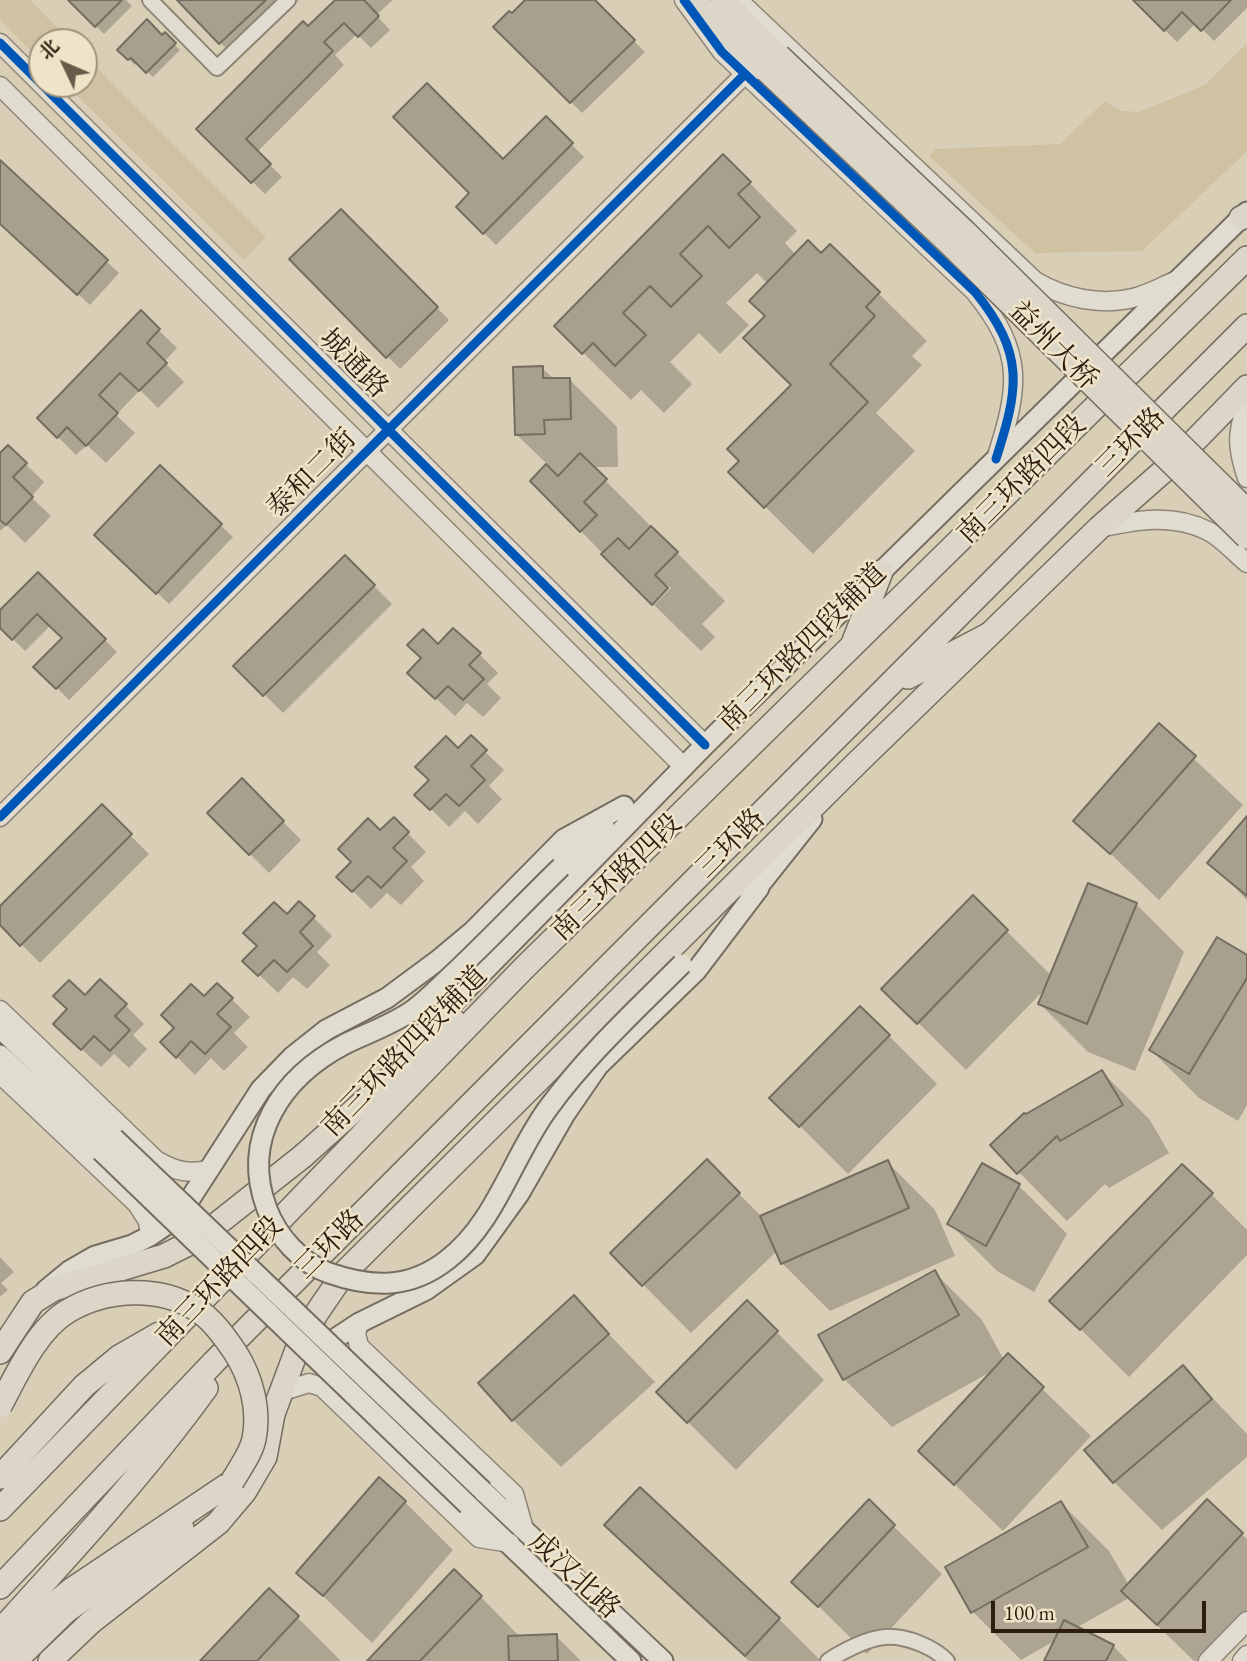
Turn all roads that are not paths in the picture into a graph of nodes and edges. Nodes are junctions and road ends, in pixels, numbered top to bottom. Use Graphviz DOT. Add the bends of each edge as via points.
graph roads {
  1 [pos="150,0"];
  2 [pos="288,0"];
  3 [pos="738,0"];
  4 [pos="701,3"];
  5 [pos="0,43"];
  6 [pos="764,66"];
  7 [pos="0,86"];
  8 [pos="1245,215"];
  9 [pos="1247,258"];
  10 [pos="1178,279"];
  11 [pos="1035,281"];
  12 [pos="991,312"];
  13 [pos="1247,326"];
  14 [pos="1247,387"];
  15 [pos="1247,404"];
  16 [pos="388,430"];
  17 [pos="366,452"];
  18 [pos="996,459"];
  19 [pos="1247,478"];
  20 [pos="1247,511"];
  21 [pos="1100,528"];
  22 [pos="1247,537"];
  23 [pos="1247,563"];
  24 [pos="881,572"];
  25 [pos="988,635"];
  26 [pos="850,650"];
  27 [pos="889,686"];
  28 [pos="705,745"];
  29 [pos="857,763"];
  30 [pos="684,767"];
  31 [pos="624,806"];
  32 [pos="0,817"];
  33 [pos="639,856"];
  34 [pos="759,888"];
  35 [pos="0,1010"];
  36 [pos="0,1028"];
  37 [pos="0,1055"];
  38 [pos="0,1074"];
  39 [pos="107,1145"];
  40 [pos="303,1156"];
  41 [pos="210,1169"];
  42 [pos="150,1236"];
  43 [pos="33,1302"];
  44 [pos="183,1320"];
  45 [pos="359,1323"];
  46 [pos="359,1346"];
  47 [pos="0,1352"];
  48 [pos="214,1362"];
  49 [pos="321,1387"];
  50 [pos="280,1392"];
  51 [pos="0,1406"];
  52 [pos="0,1477"];
  53 [pos="232,1482"];
  54 [pos="0,1509"];
  55 [pos="524,1529"];
  56 [pos="510,1543"];
  57 [pos="0,1587"];
  58 [pos="1247,1621"];
  59 [pos="0,1631"];
  60 [pos="1247,1655"];
  61 [pos="0,1656"];
  62 [pos="16,1661"];
  63 [pos="50,1661"];
  64 [pos="631,1661"];
  65 [pos="663,1661"];
  66 [pos="828,1661"];
  67 [pos="947,1661"];
  68 [pos="1208,1661"];
  69 [pos="1241,1661"];
  1 -- 2 [label="street" via="217,68"];
  3 -- 11 [label="street"];
  4 -- 6 [label="main road"];
  4 -- 6 [label="street" via="722,52"];
  5 -- 16 [label="street, 城通路"];
  6 -- 12 [label="street"];
  6 -- 16 [label="street, 泰和二街"];
  6 -- 20 [label="main road, 益州大桥, bridge" via="965,232"];
  6 -- 22 [label="main road, 益州大桥, bridge"];
  7 -- 17 [label="street, 城通路"];
  8 -- 10 [label="main road, 南三环路四段辅道"];
  9 -- 26 [label="main road, 南三环路四段"];
  10 -- 11 [label="street" via="1135,298 1116,300 1066,296"];
  10 -- 18 [label="main road, 南三环路四段辅道"];
  11 -- 12 [label="street" via="1042,296 1032,315 1021,322"];
  12 -- 18 [label="street" via="1007,343 1014,375 1009,418"];
  13 -- 27 [label="main road, 三环路"];
  14 -- 21 [label="main road" via="1176,460"];
  15 -- 19 [label="street" via="1238,429"];
  16 -- 17 [label="street, 泰和二街"];
  16 -- 28 [label="street, 城通路"];
  17 -- 30 [label="street, 城通路"];
  17 -- 32 [label="street, 泰和二街"];
  18 -- 24 [label="main road, 南三环路四段辅道"];
  21 -- 23 [label="street" via="1149,518 1185,522 1210,531"];
  21 -- 25 [label="main road"];
  24 -- 26 [label="main road"];
  24 -- 28 [label="main road, 南三环路四段辅道"];
  25 -- 27 [label="main road"];
  25 -- 29 [label="main road"];
  26 -- 33 [label="main road, 南三环路四段"];
  27 -- 48 [label="main road, 三环路"];
  28 -- 30 [label="main road, 南三环路四段辅道"];
  29 -- 34 [label="main road"];
  29 -- 50 [label="main road" via="344,1273 298,1347"];
  30 -- 31 [label="main road"];
  30 -- 40 [label="main road, 南三环路四段辅道"];
  31 -- 34 [label="main road, bridge" via="413,1011 312,1065 270,1113 259,1165 262,1197 272,1222 292,1248 319,1270 378,1285 413,1280 446,1261 470,1240 547,1109 576,1072"];
  31 -- 41 [label="main road" via="564,839 437,961 387,998 326,1030 292,1057 261,1089"];
  33 -- 40 [label="main road"];
  33 -- 44 [label="main road, 南三环路四段" via="524,968"];
  34 -- 45 [label="main road" via="696,971 598,1066 520,1194 474,1255 426,1290"];
  35 -- 41 [label="street" via="156,1160 173,1170"];
  36 -- 39 [label="main road"];
  37 -- 39 [label="main road"];
  38 -- 42 [label="street" via="136,1204 148,1221"];
  39 -- 55 [label="main road, 成汉北路, bridge"];
  39 -- 56 [label="main road, 成汉北路, bridge"];
  40 -- 43 [label="main road, 南三环路四段辅道" via="198,1239 164,1256 54,1289"];
  41 -- 42 [label="main road" via="179,1216"];
  42 -- 43 [label="main road" via="69,1271"];
  43 -- 47 [label="main road, 南三环路四段辅道"];
  44 -- 52 [label="main road" via="119,1357 84,1386"];
  44 -- 54 [label="main road, 南三环路四段"];
  45 -- 46 [label="street"];
  45 -- 50 [label="main road" via="317,1349"];
  46 -- 49 [label="street" via="336,1339 319,1349 314,1363"];
  46 -- 55 [label="street" via="514,1494"];
  48 -- 57 [label="main road, 南三环路四段"];
  48 -- 59 [label="main road" via="207,1386 180,1423"];
  49 -- 50 [label="street" via="309,1383"];
  49 -- 56 [label="street" via="479,1538"];
  50 -- 63 [label="main road" via="265,1457 238,1499 218,1522 91,1622"];
  51 -- 53 [label="main road, bridge" via="29,1353 66,1312 96,1298 120,1294 171,1297 212,1322 248,1377 254,1441"];
  53 -- 61 [label="main road" via="71,1590"];
  53 -- 62 [label="main road" via="177,1532 65,1612"];
  55 -- 65 [label="main road, 成汉北路"];
  56 -- 64 [label="main road, 成汉北路"];
  58 -- 68 [label="street"];
  60 -- 69 [label="street"];
  66 -- 67 [label="street" via="841,1651 885,1637 914,1641"];
}
